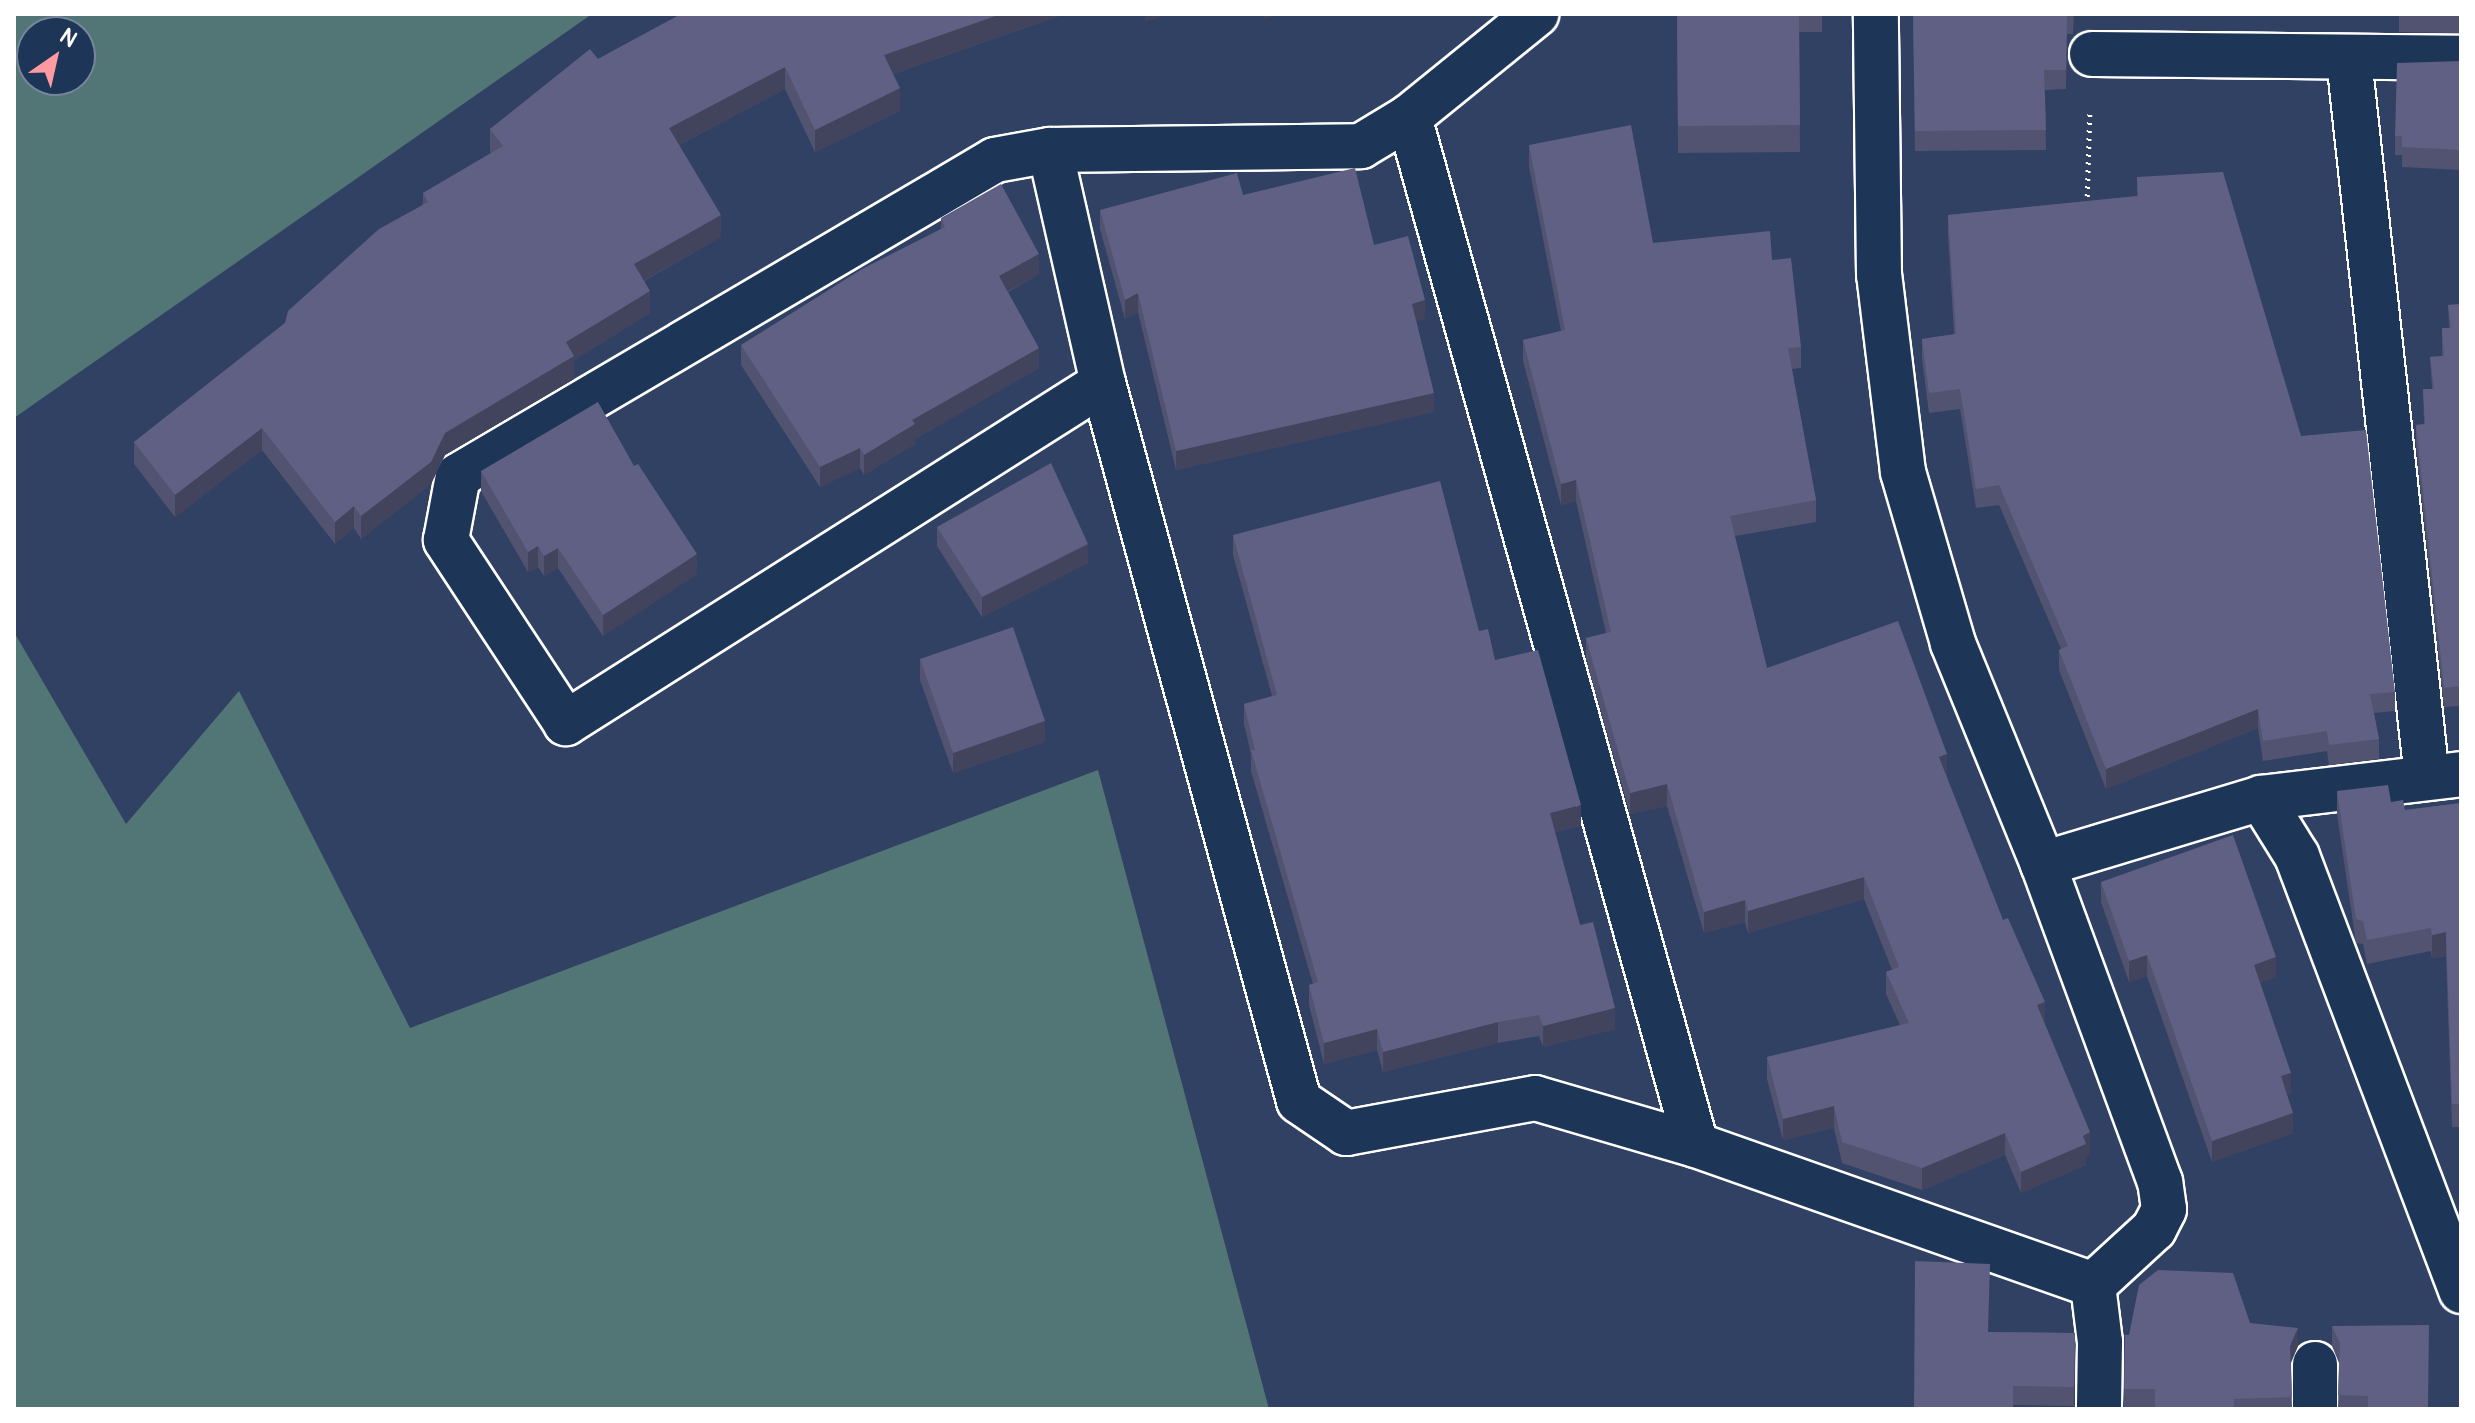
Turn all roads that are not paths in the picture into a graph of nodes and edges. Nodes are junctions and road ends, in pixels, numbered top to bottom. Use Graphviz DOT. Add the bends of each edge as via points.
graph roads {
  1 [pos="1536,14"];
  2 [pos="1876,14"];
  3 [pos="2092,54"];
  4 [pos="2461,58"];
  5 [pos="2349,59"];
  6 [pos="1409,117"];
  7 [pos="1050,150"];
  8 [pos="1103,383"];
  9 [pos="2444,776"];
  10 [pos="2261,798"];
  11 [pos="2043,864"];
  12 [pos="1696,1145"];
  13 [pos="2093,1285"];
  14 [pos="2461,1291"];
  15 [pos="2315,1364"];
  16 [pos="2099,1409"];
  17 [pos="2315,1409"];
  1 -- 6 [label="street"];
  2 -- 11 [label="street" via="1879,275 1903,472 1953,643"];
  3 -- 5 [label="street"];
  4 -- 5 [label="street"];
  5 -- 9 [label="street"];
  6 -- 7 [label="street" via="1361,146"];
  6 -- 12 [label="street"];
  7 -- 8 [label="street"];
  7 -- 8 [label="street" via="995,160 458,476 446,540 566,723"];
  8 -- 12 [label="street" via="1299,1101 1346,1133 1535,1098"];
  9 -- 10 [label="street"];
  10 -- 11 [label="street"];
  10 -- 14 [label="street" via="2297,856"];
  11 -- 13 [label="street" via="2160,1182 2164,1209 2154,1229"];
  12 -- 13 [label="street"];
  13 -- 16 [label="street" via="2100,1342"];
  15 -- 17 [label="street"];
}
